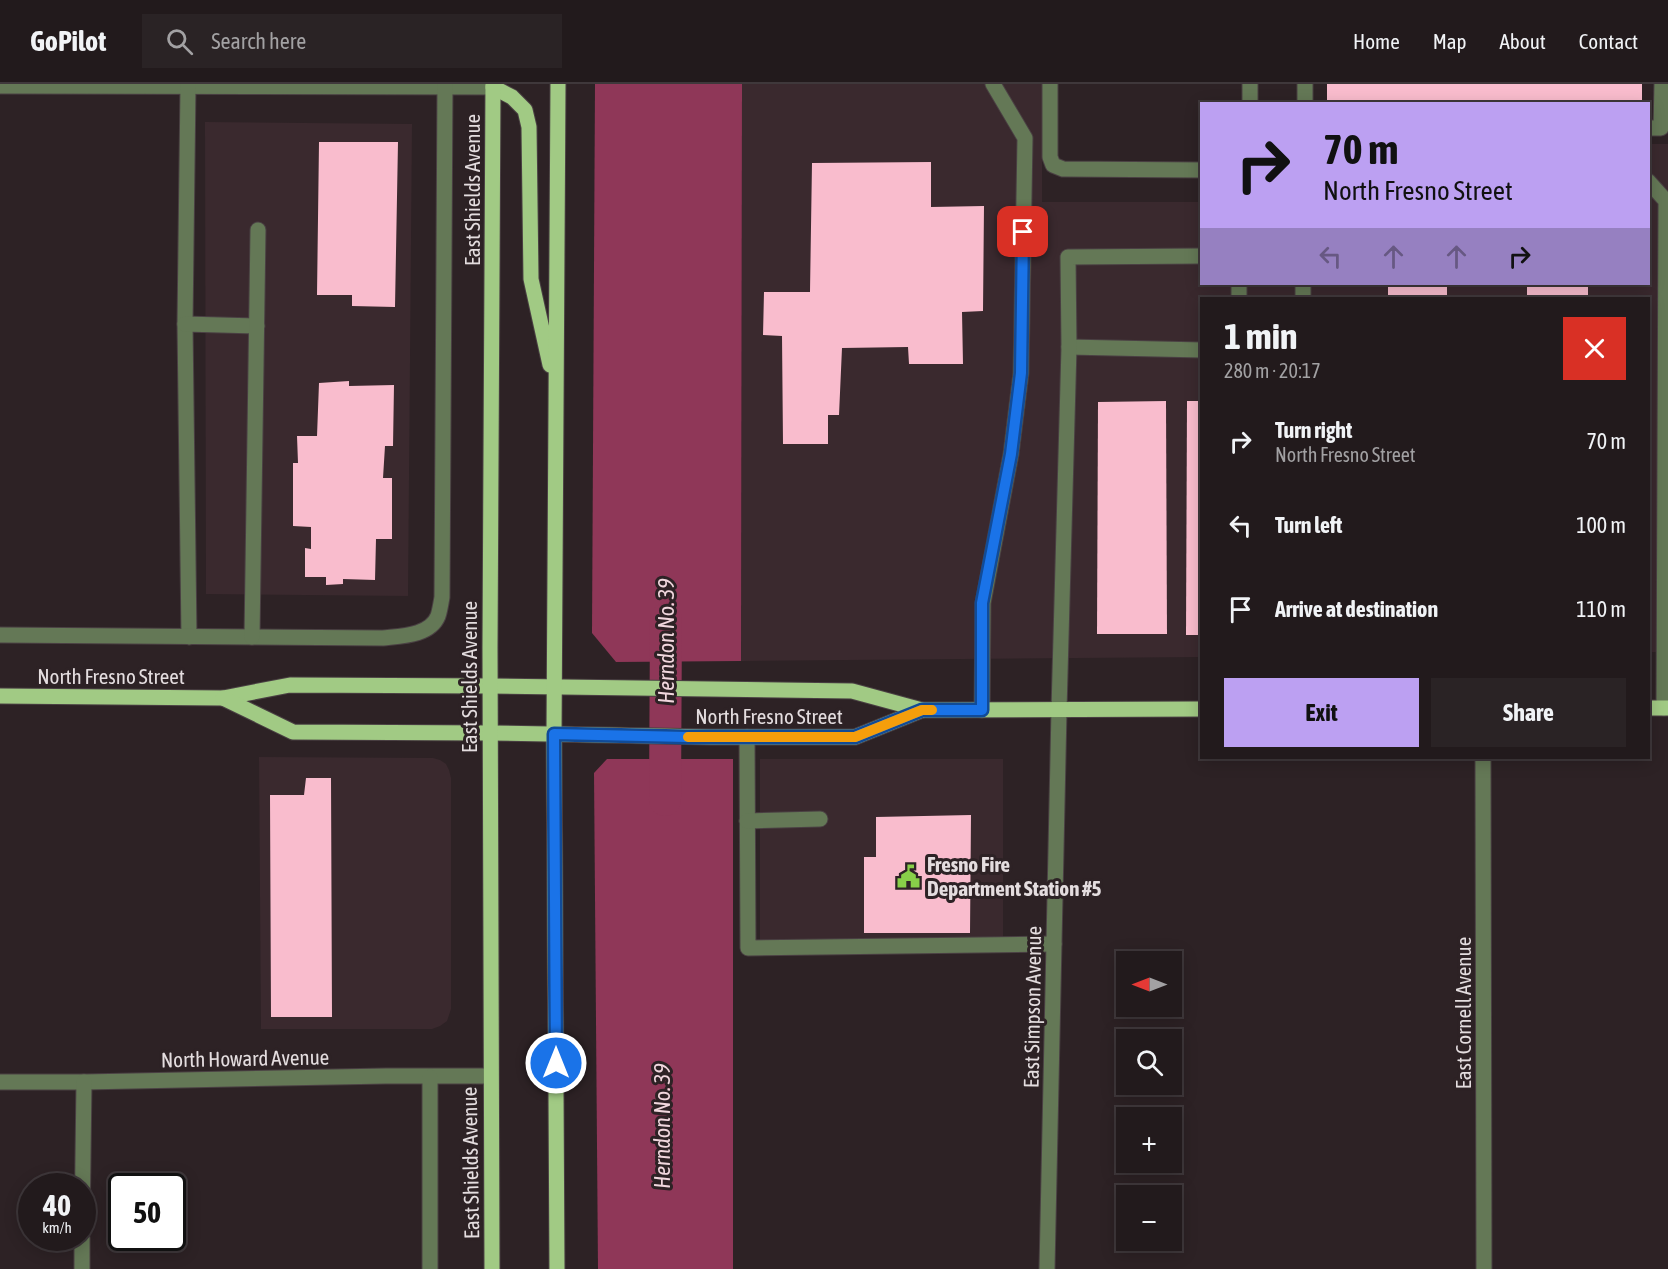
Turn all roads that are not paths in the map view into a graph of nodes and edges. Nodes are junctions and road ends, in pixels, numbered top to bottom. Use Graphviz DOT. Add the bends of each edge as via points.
graph roads {
  1 [pos="558,84"];
  2 [pos="993,84"];
  3 [pos="1050,84"];
  4 [pos="1250,84"];
  5 [pos="1305,84"];
  6 [pos="1662,84"];
  7 [pos="445,85"];
  8 [pos="494,85"];
  9 [pos="0,86"];
  10 [pos="188,86"];
  11 [pos="1250,102"];
  12 [pos="1305,102"];
  13 [pos="1650,128"];
  14 [pos="1200,170"];
  15 [pos="1650,183"];
  16 [pos="258,230"];
  17 [pos="1200,256"];
  18 [pos="185,324"];
  19 [pos="257,326"];
  20 [pos="1069,347"];
  21 [pos="1200,350"];
  22 [pos="556,391"];
  23 [pos="0,635"];
  24 [pos="189,637"];
  25 [pos="252,637"];
  26 [pos="489,686"];
  27 [pos="555,687"];
  28 [pos="0,696"];
  29 [pos="223,698"];
  30 [pos="1660,708"];
  31 [pos="1200,709"];
  32 [pos="922,710"];
  33 [pos="982,710"];
  34 [pos="1059,710"];
  35 [pos="490,733"];
  36 [pos="554,734"];
  37 [pos="747,737"];
  38 [pos="1483,759"];
  39 [pos="820,819"];
  40 [pos="747,821"];
  41 [pos="1054,944"];
  42 [pos="490,1076"];
  43 [pos="430,1077"];
  44 [pos="0,1082"];
  45 [pos="84,1082"];
  46 [pos="83,1173"];
  47 [pos="82,1251"];
  48 [pos="82,1269"];
  49 [pos="430,1269"];
  50 [pos="492,1269"];
  51 [pos="557,1269"];
  52 [pos="1047,1269"];
  53 [pos="1484,1269"];
  1 -- 22 [label="main road"];
  2 -- 33 [label="street" via="1025,138 1022,362 1011,454 982,603"];
  3 -- 14 [label="street" via="1053,165 1063,169"];
  4 -- 11 [label="street"];
  5 -- 12 [label="street"];
  6 -- 13 [label="street" via="1661,128"];
  7 -- 8 [label="street"];
  7 -- 10 [label="street"];
  7 -- 25 [label="street" via="442,597 438,618 427,628 400,637"];
  8 -- 22 [label="main road" via="525,110 529,127 531,279"];
  8 -- 26 [label="main road, East Shields Avenue"];
  9 -- 10 [label="street"];
  10 -- 18 [label="street"];
  15 -- 30 [label="street" via="1666,201"];
  16 -- 19 [label="street"];
  17 -- 20 [label="street, East Simpson Avenue" via="1068,257"];
  18 -- 19 [label="street"];
  18 -- 24 [label="street"];
  19 -- 25 [label="street"];
  20 -- 21 [label="street"];
  20 -- 34 [label="street, East Simpson Avenue"];
  22 -- 27 [label="main road"];
  23 -- 24 [label="street"];
  24 -- 25 [label="street"];
  26 -- 27 [label="main road, North Fresno Street"];
  26 -- 29 [label="main road, North Fresno Street" via="290,685"];
  26 -- 35 [label="main road, East Shields Avenue"];
  27 -- 32 [label="main road, North Fresno Street" via="852,691"];
  27 -- 36 [label="main road"];
  28 -- 29 [label="main road, North Fresno Street"];
  29 -- 35 [label="main road, North Fresno Street" via="293,732"];
  31 -- 34 [label="main road, North Fresno Street"];
  32 -- 33 [label="main road, North Fresno Street"];
  32 -- 37 [label="main road, North Fresno Street" via="855,737"];
  33 -- 34 [label="main road, North Fresno Street"];
  34 -- 41 [label="street, East Simpson Avenue"];
  35 -- 36 [label="main road, North Fresno Street"];
  35 -- 42 [label="main road, East Shields Avenue"];
  36 -- 37 [label="main road, North Fresno Street"];
  36 -- 51 [label="main road"];
  37 -- 40 [label="street"];
  38 -- 53 [label="street, East Cornell Avenue"];
  39 -- 40 [label="street"];
  40 -- 41 [label="street" via="748,948"];
  41 -- 52 [label="street, East Simpson Avenue"];
  42 -- 43 [label="street, North Howard Avenue"];
  42 -- 50 [label="main road, East Shields Avenue"];
  43 -- 45 [label="street, North Howard Avenue"];
  43 -- 49 [label="street, East Shields Avenue"];
  44 -- 45 [label="street, North Howard Avenue"];
  45 -- 46 [label="street"];
  47 -- 48 [label="street"];
}
